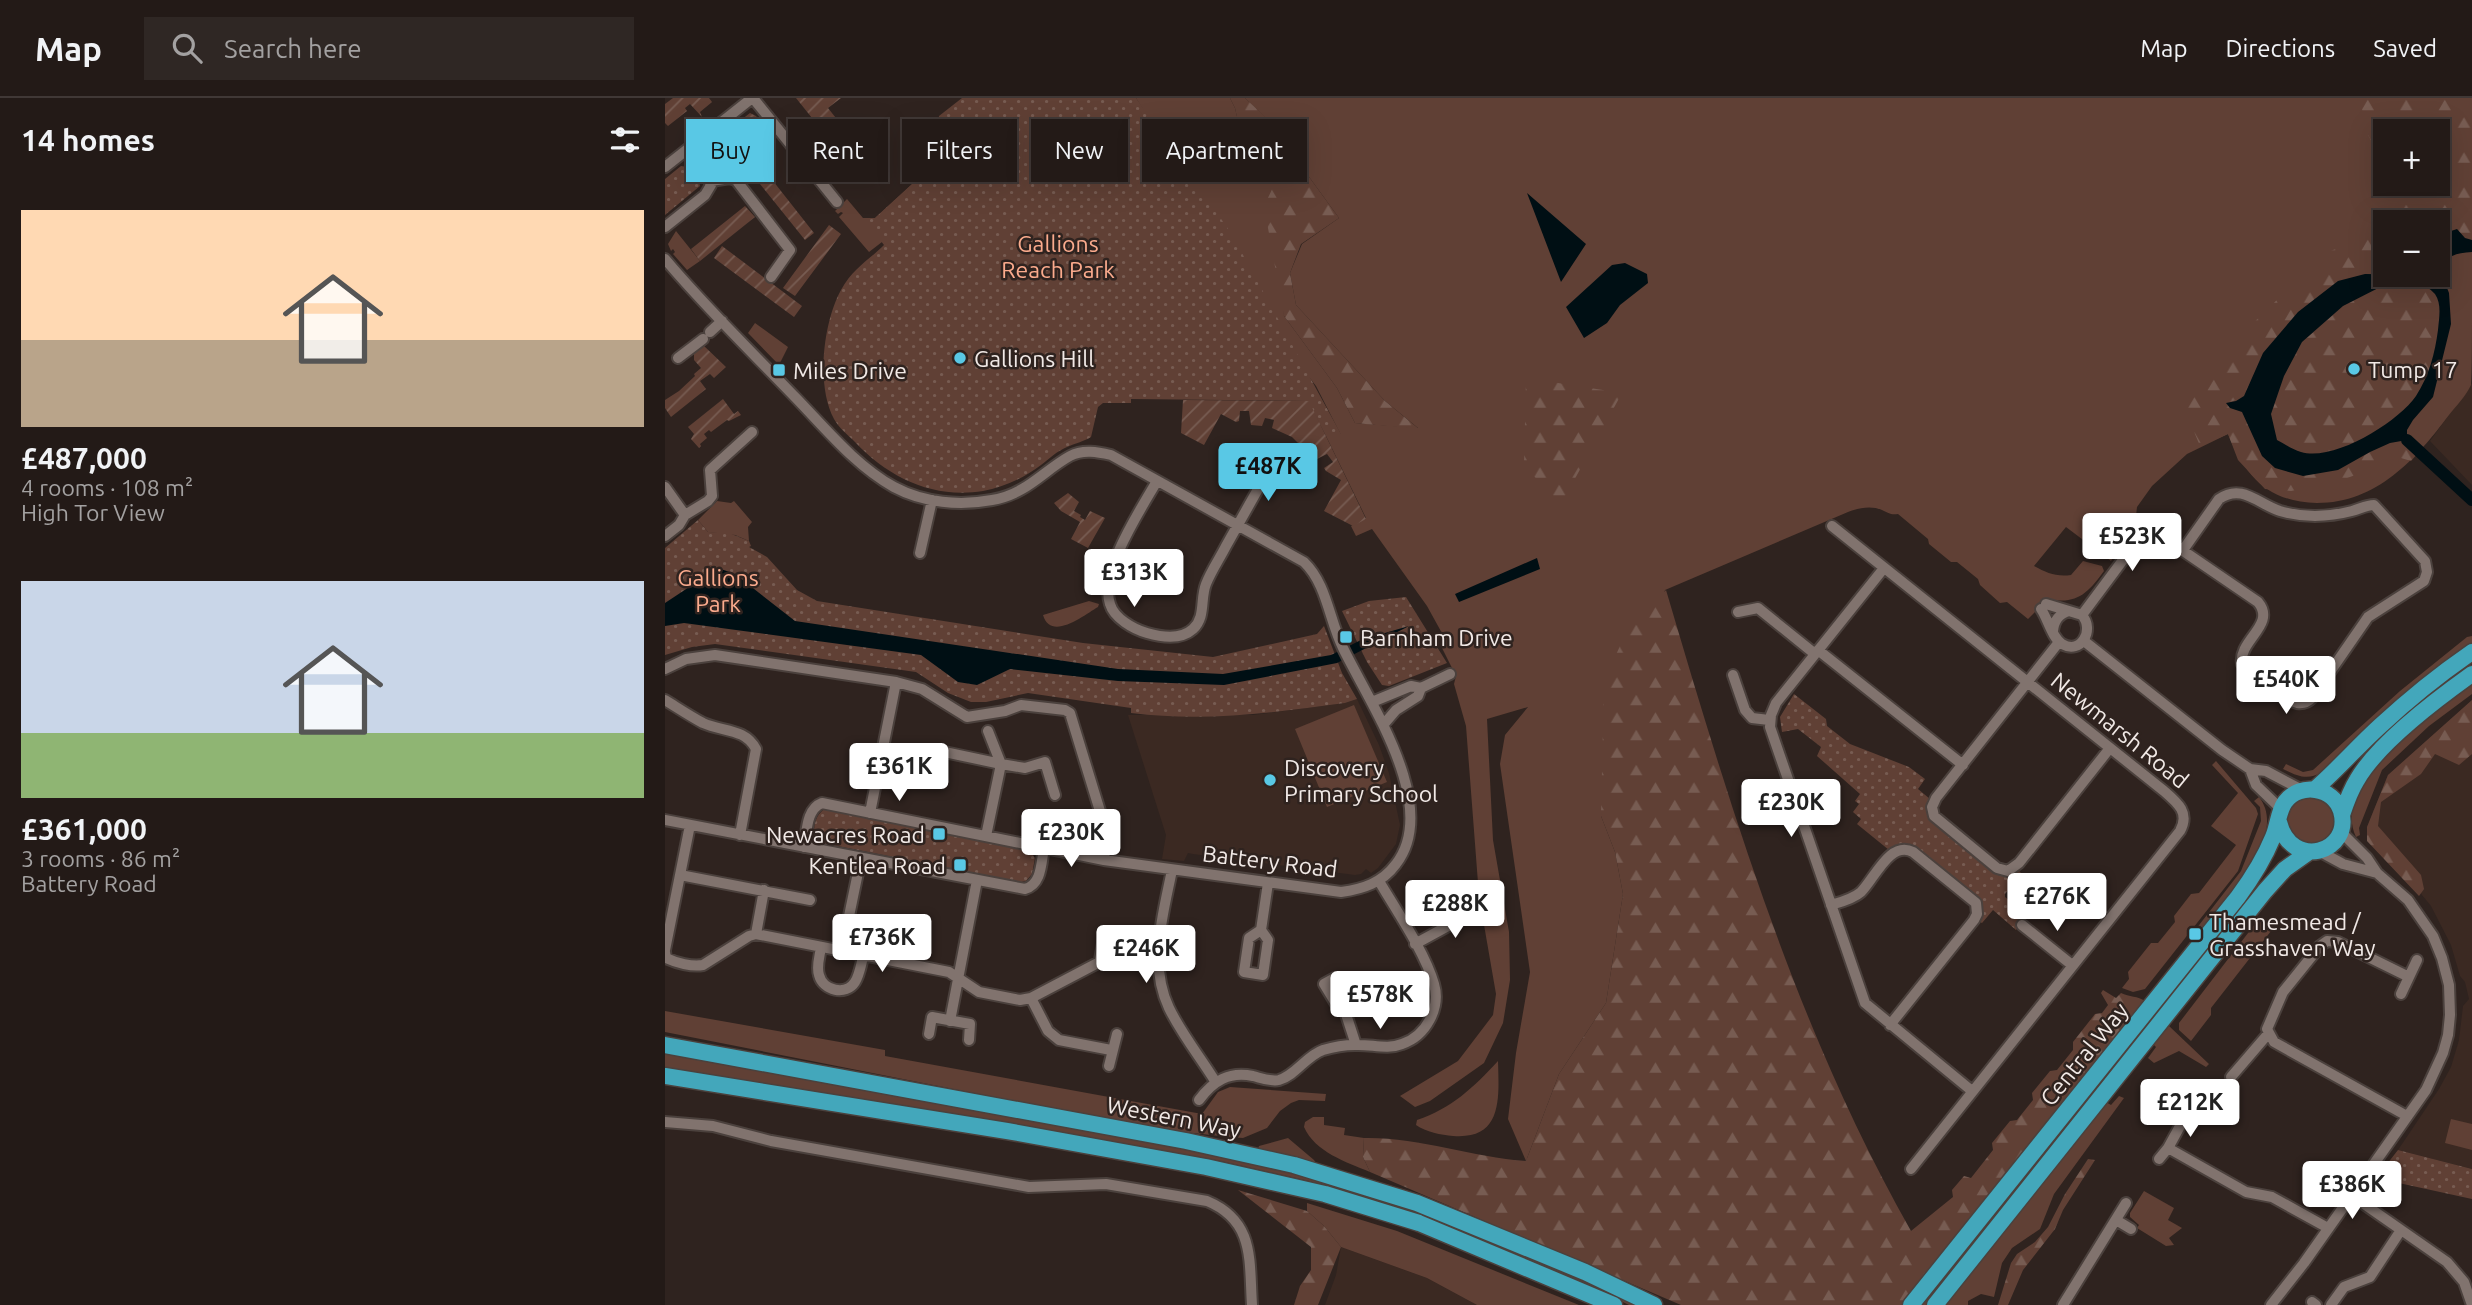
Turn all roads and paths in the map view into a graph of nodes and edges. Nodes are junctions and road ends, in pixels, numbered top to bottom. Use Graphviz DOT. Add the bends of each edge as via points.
graph roads {
  1 [pos="753,98"];
  2 [pos="726,119"];
  3 [pos="686,150"];
  4 [pos="665,167"];
  5 [pos="711,182"];
  6 [pos="738,182"];
  7 [pos="837,202"];
  8 [pos="665,227"];
  9 [pos="665,259"];
  10 [pos="771,277"];
  11 [pos="722,321"];
  12 [pos="678,358"];
  13 [pos="752,432"];
  14 [pos="1271,466"];
  15 [pos="1157,481"];
  16 [pos="665,487"];
  17 [pos="932,500"];
  18 [pos="685,515"];
  19 [pos="1238,525"];
  20 [pos="1832,526"];
  21 [pos="665,536"];
  22 [pos="2183,550"];
  23 [pos="920,553"];
  24 [pos="1884,568"];
  25 [pos="2069,611"];
  26 [pos="1738,612"];
  27 [pos="2083,615"];
  28 [pos="2053,631"];
  29 [pos="2084,641"];
  30 [pos="2059,642"];
  31 [pos="1817,652"];
  32 [pos="2472,652"];
  33 [pos="665,669"];
  34 [pos="1450,674"];
  35 [pos="2472,674"];
  36 [pos="1733,675"];
  37 [pos="896,682"];
  38 [pos="2028,683"];
  39 [pos="1422,688"];
  40 [pos="665,700"];
  41 [pos="1373,702"];
  42 [pos="1769,720"];
  43 [pos="1384,724"];
  44 [pos="988,731"];
  45 [pos="2110,748"];
  46 [pos="935,750"];
  47 [pos="1001,764"];
  48 [pos="1963,765"];
  49 [pos="2250,769"];
  50 [pos="2308,790"];
  51 [pos="1055,795"];
  52 [pos="870,813"];
  53 [pos="2342,815"];
  54 [pos="2280,816"];
  55 [pos="665,820"];
  56 [pos="690,825"];
  57 [pos="2341,832"];
  58 [pos="740,835"];
  59 [pos="986,836"];
  60 [pos="804,847"];
  61 [pos="1044,848"];
  62 [pos="2314,852"];
  63 [pos="861,858"];
  64 [pos="1104,860"];
  65 [pos="1172,870"];
  66 [pos="2377,873"];
  67 [pos="680,875"];
  68 [pos="977,880"];
  69 [pos="1379,881"];
  70 [pos="1268,883"];
  71 [pos="764,890"];
  72 [pos="810,900"];
  73 [pos="1831,905"];
  74 [pos="1479,909"];
  75 [pos="2022,925"];
  76 [pos="908,928"];
  77 [pos="1261,930"];
  78 [pos="756,934"];
  79 [pos="1104,938"];
  80 [pos="1415,944"];
  81 [pos="821,947"];
  82 [pos="842,950"];
  83 [pos="665,951"];
  84 [pos="864,954"];
  85 [pos="1100,960"];
  86 [pos="2417,960"];
  87 [pos="901,962"];
  88 [pos="1158,964"];
  89 [pos="2072,965"];
  90 [pos="2409,977"];
  91 [pos="958,978"];
  92 [pos="2401,994"];
  93 [pos="1031,998"];
  94 [pos="1344,1007"];
  95 [pos="950,1021"];
  96 [pos="1889,1025"];
  97 [pos="929,1034"];
  98 [pos="1117,1034"];
  99 [pos="2268,1034"];
  100 [pos="969,1040"];
  101 [pos="665,1045"];
  102 [pos="1356,1045"];
  103 [pos="1111,1050"];
  104 [pos="1109,1066"];
  105 [pos="665,1076"];
  106 [pos="2231,1077"];
  107 [pos="1215,1081"];
  108 [pos="1972,1091"];
  109 [pos="1199,1100"];
  110 [pos="2185,1116"];
  111 [pos="2407,1116"];
  112 [pos="665,1122"];
  113 [pos="2168,1148"];
  114 [pos="2159,1159"];
  115 [pos="1911,1169"];
  116 [pos="2351,1195"];
  117 [pos="2126,1203"];
  118 [pos="2116,1220"];
  119 [pos="2328,1228"];
  120 [pos="2131,1230"];
  121 [pos="2401,1230"];
  122 [pos="2472,1271"];
  123 [pos="2464,1282"];
  124 [pos="1252,1305"];
  125 [pos="1614,1305"];
  126 [pos="1654,1305"];
  127 [pos="1911,1305"];
  128 [pos="1935,1305"];
  129 [pos="2063,1305"];
  130 [pos="2271,1305"];
  131 [pos="2331,1305"];
  132 [pos="2472,1305"];
  1 -- 2 [label="street"];
  1 -- 7 [label="street"];
  3 -- 4 [label="street"];
  5 -- 8 [label="street" via="705,195"];
  6 -- 10 [label="street" via="790,250"];
  9 -- 11 [label="street"];
  11 -- 12 [label="street"];
  11 -- 17 [label="street" via="861,464 897,489"];
  13 -- 18 [label="street" via="713,465 709,475 712,496"];
  14 -- 19 [label="street"];
  15 -- 17 [label="street" via="1111,456 1085,452 1071,455 1031,485 994,500"];
  15 -- 19 [label="street"];
  15 -- 19 [label="street" via="1118,550 1108,596 1117,616 1131,625 1172,637 1193,629 1202,613 1205,585"];
  16 -- 18 [label="street"];
  17 -- 23 [label="street"];
  18 -- 21 [label="street"];
  19 -- 41 [label="street" via="1313,570 1342,646"];
  20 -- 24 [label="street, Newmarsh Road"];
  22 -- 22 [label="street" via="2263,607 2262,622 2242,652 2242,664 2298,703 2312,698 2368,617 2420,585 2427,572 2425,561 2374,505 2304,516 2279,511 2239,492 2219,499"];
  22 -- 27 [label="street" via="2154,531 2136,534"];
  24 -- 31 [label="street"];
  24 -- 38 [label="street, Newmarsh Road"];
  25 -- 27 [label="street"];
  25 -- 28 [label="street" via="2055,620"];
  25 -- 28 [label="street" via="2043,607"];
  26 -- 31 [label="street" via="1758,608"];
  27 -- 29 [label="street" via="2089,630"];
  28 -- 30 [label="street"];
  29 -- 30 [label="street" via="2069,646"];
  29 -- 49 [label="street"];
  30 -- 38 [label="street"];
  31 -- 42 [label="street" via="1776,703"];
  31 -- 48 [label="street"];
  32 -- 50 [label="main road, Central Way" via="2430,682 2335,772"];
  33 -- 37 [label="street" via="686,659 715,655"];
  34 -- 39 [label="street"];
  35 -- 53 [label="main road" via="2434,701 2377,755 2357,780"];
  36 -- 42 [label="street" via="1745,710 1752,718"];
  37 -- 52 [label="street"];
  37 -- 64 [label="street" via="922,689 967,717 1021,705 1070,713 1107,834"];
  38 -- 45 [label="street, Newmarsh Road"];
  38 -- 48 [label="street"];
  39 -- 41 [label="street" via="1411,686"];
  39 -- 43 [label="street"];
  40 -- 58 [label="street" via="706,724 746,736 756,749"];
  41 -- 43 [label="street"];
  42 -- 73 [label="street"];
  43 -- 69 [label="street" via="1406,785 1410,831 1401,858"];
  44 -- 47 [label="street"];
  45 -- 48 [label="street" via="2008,871 1997,868 1933,813 1935,798"];
  45 -- 89 [label="street, Newmarsh Road" via="2180,805 2183,825"];
  46 -- 47 [label="street"];
  47 -- 51 [label="street" via="1025,768 1045,762"];
  47 -- 59 [label="street"];
  49 -- 50 [label="street" via="2266,771"];
  49 -- 54 [label="street" via="2256,785"];
  50 -- 53 [label="main road" via="2325,792"];
  50 -- 54 [label="main road, Central Way" via="2286,801"];
  52 -- 59 [label="street, Battery Road"];
  52 -- 60 [label="street, Battery Road" via="816,805"];
  53 -- 57 [label="main road"];
  54 -- 62 [label="main road" via="2288,843"];
  54 -- 127 [label="main road, Central Way" via="2257,871 2238,897"];
  55 -- 56 [label="street"];
  56 -- 58 [label="street"];
  56 -- 67 [label="street"];
  57 -- 62 [label="main road, Central Way" via="2336,841"];
  57 -- 66 [label="street"];
  58 -- 60 [label="street"];
  59 -- 61 [label="street, Battery Road"];
  60 -- 63 [label="street"];
  61 -- 64 [label="street, Battery Road"];
  61 -- 68 [label="street" via="1033,887 1025,890"];
  62 -- 66 [label="street"];
  62 -- 128 [label="main road, Central Way" via="2285,869 2265,891"];
  63 -- 68 [label="street"];
  63 -- 82 [label="street"];
  64 -- 65 [label="street, Battery Road"];
  65 -- 70 [label="street, Battery Road"];
  65 -- 88 [label="street"];
  66 -- 111 [label="street" via="2408,900 2429,928 2450,994 2443,1054"];
  67 -- 71 [label="street"];
  67 -- 83 [label="street"];
  68 -- 91 [label="street"];
  69 -- 70 [label="street, Battery Road" via="1341,892"];
  69 -- 80 [label="street"];
  70 -- 77 [label="street"];
  71 -- 72 [label="street"];
  71 -- 78 [label="street"];
  73 -- 96 [label="street" via="1865,1003"];
  73 -- 96 [label="street" via="1858,894 1894,851 1904,848 1976,903 1974,920"];
  74 -- 80 [label="street"];
  75 -- 89 [label="street"];
  76 -- 87 [label="street"];
  78 -- 81 [label="street"];
  78 -- 83 [label="street" via="703,965 673,961 666,958"];
  79 -- 85 [label="street"];
  80 -- 102 [label="street" via="1435,986 1433,1015 1413,1040 1401,1045"];
  81 -- 82 [label="street"];
  81 -- 84 [label="street" via="818,973 833,990 851,987"];
  82 -- 84 [label="street"];
  84 -- 87 [label="street"];
  85 -- 88 [label="street" via="1111,956"];
  85 -- 93 [label="street"];
  86 -- 90 [label="street"];
  87 -- 91 [label="street"];
  88 -- 107 [label="street" via="1170,1009"];
  89 -- 108 [label="street, Newmarsh Road"];
  90 -- 92 [label="street"];
  90 -- 99 [label="street" via="2338,942 2323,943 2283,992"];
  91 -- 93 [label="street" via="979,992"];
  91 -- 95 [label="street"];
  93 -- 103 [label="street" via="1048,1031 1059,1040"];
  94 -- 102 [label="street"];
  95 -- 97 [label="street" via="932,1017"];
  95 -- 100 [label="street" via="970,1024"];
  96 -- 108 [label="street"];
  98 -- 103 [label="street"];
  99 -- 106 [label="street"];
  99 -- 111 [label="street" via="2276,1043"];
  101 -- 126 [label="main road, Western Way" via="1294,1165 1417,1203"];
  102 -- 107 [label="street" via="1310,1056 1280,1080 1248,1075"];
  103 -- 104 [label="street"];
  105 -- 125 [label="main road, Western Way" via="1007,1131 1325,1194 1419,1223"];
  107 -- 109 [label="street"];
  108 -- 115 [label="street, Newmarsh Road"];
  110 -- 113 [label="street"];
  111 -- 116 [label="street"];
  112 -- 124 [label="street" via="713,1126 771,1141 1029,1187 1107,1184 1207,1200 1221,1206 1241,1226"];
  113 -- 114 [label="street"];
  113 -- 119 [label="street" via="2245,1192 2272,1197"];
  116 -- 119 [label="street"];
  116 -- 121 [label="street"];
  117 -- 118 [label="street"];
  118 -- 120 [label="street"];
  118 -- 129 [label="street"];
  119 -- 130 [label="street"];
  121 -- 123 [label="street" via="2447,1262"];
  121 -- 131 [label="street" via="2370,1277 2344,1287"];
  122 -- 123 [label="street"];
  123 -- 132 [label="street"];
}
